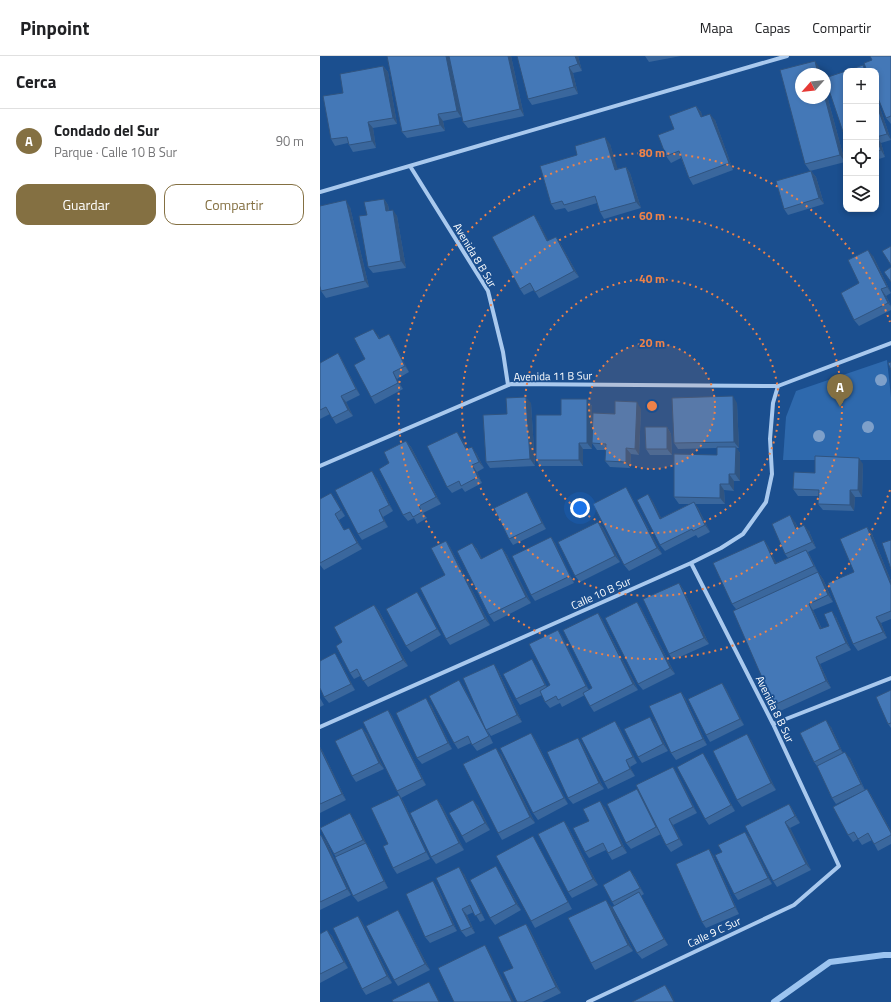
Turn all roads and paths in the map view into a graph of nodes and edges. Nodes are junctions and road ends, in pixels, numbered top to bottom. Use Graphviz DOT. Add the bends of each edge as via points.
graph roads {
  1 [pos="787,56"];
  2 [pos="410,166"];
  3 [pos="320,192"];
  4 [pos="891,343"];
  5 [pos="508,385"];
  6 [pos="778,386"];
  7 [pos="320,466"];
  8 [pos="691,563"];
  9 [pos="891,678"];
  10 [pos="773,724"];
  11 [pos="320,727"];
  12 [pos="839,866"];
  13 [pos="588,1002"];
  1 -- 2 [label="street"];
  2 -- 3 [label="street"];
  2 -- 5 [label="street, Avenida 8 B Sur" via="488,291"];
  4 -- 6 [label="street"];
  5 -- 6 [label="street, Avenida 11 B Sur"];
  5 -- 7 [label="street, Avenida 11 B Sur"];
  6 -- 8 [label="street, Calle 10 B Sur" via="770,438 772,474 766,502 743,534"];
  8 -- 10 [label="street, Avenida 8 B Sur"];
  8 -- 11 [label="street, Calle 10 B Sur"];
  9 -- 10 [label="street"];
  10 -- 12 [label="street, Avenida 8 B Sur"];
  12 -- 13 [label="street, Calle 9 C Sur" via="794,905"];
}
